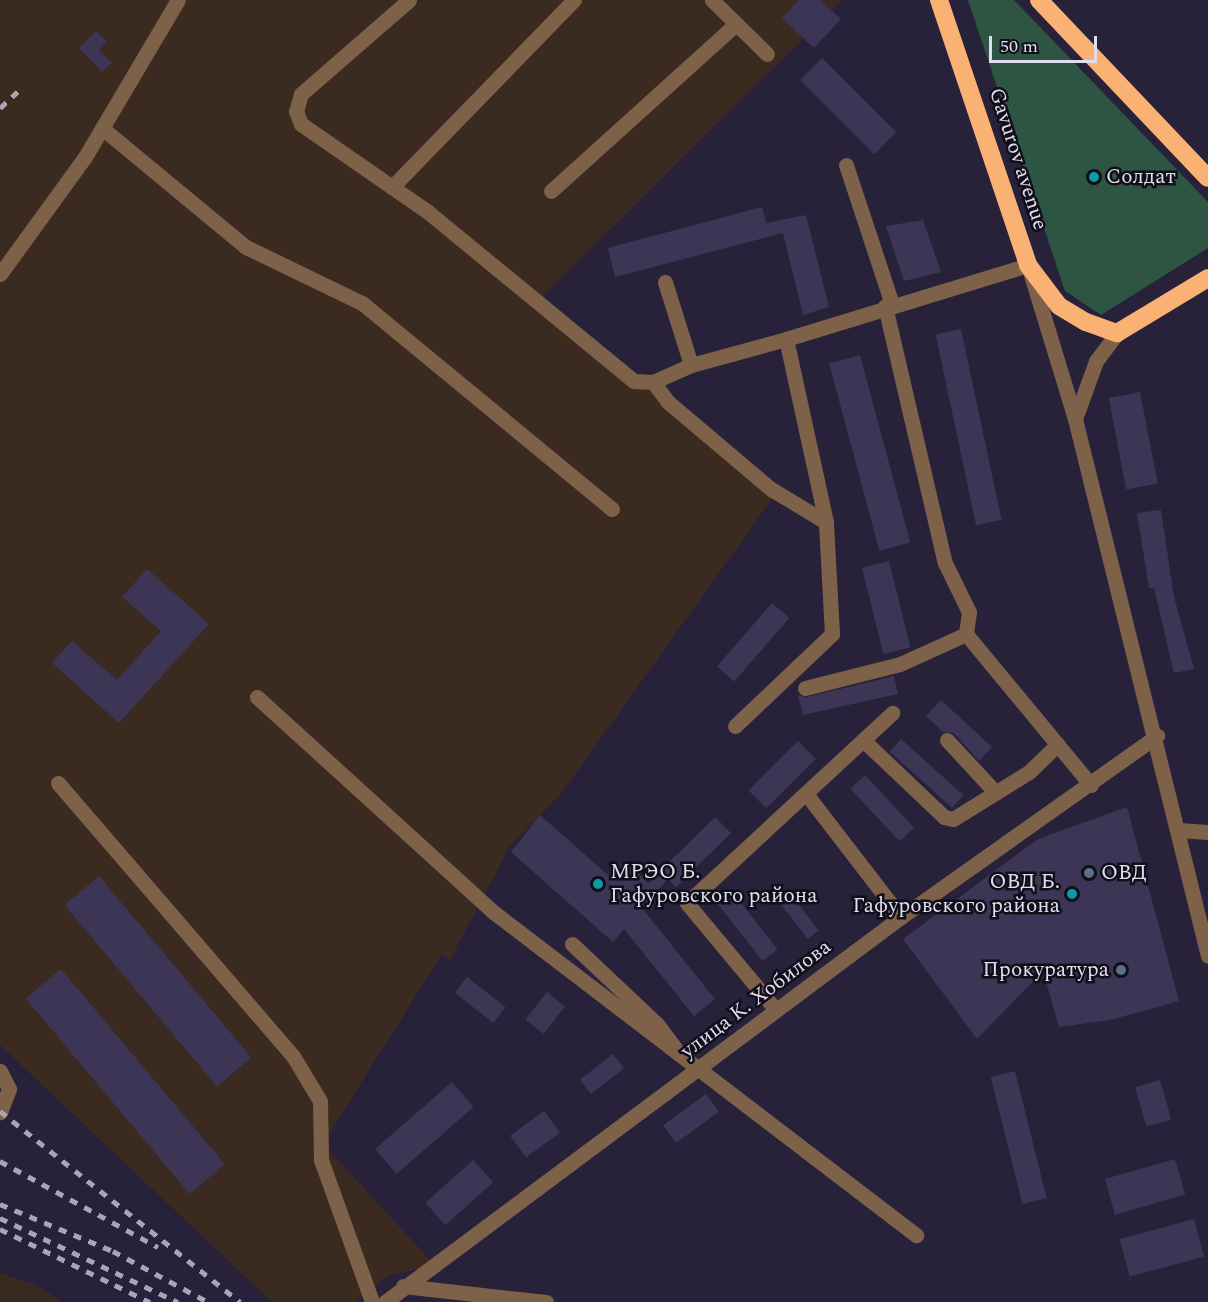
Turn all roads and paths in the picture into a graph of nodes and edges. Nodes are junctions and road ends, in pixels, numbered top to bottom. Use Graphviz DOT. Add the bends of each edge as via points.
graph roads {
  1 [pos="178,0"];
  2 [pos="409,0"];
  3 [pos="574,0"];
  4 [pos="712,0"];
  5 [pos="939,0"];
  6 [pos="1039,0"];
  7 [pos="736,24"];
  8 [pos="767,54"];
  9 [pos="102,128"];
  10 [pos="846,165"];
  11 [pos="1208,178"];
  12 [pos="392,187"];
  13 [pos="551,191"];
  14 [pos="1028,265"];
  15 [pos="0,274"];
  16 [pos="1208,278"];
  17 [pos="665,282"];
  18 [pos="888,305"];
  19 [pos="1117,333"];
  20 [pos="786,339"];
  21 [pos="691,365"];
  22 [pos="653,382"];
  23 [pos="1075,419"];
  24 [pos="612,510"];
  25 [pos="826,522"];
  26 [pos="966,634"];
  27 [pos="805,688"];
  28 [pos="257,697"];
  29 [pos="892,713"];
  30 [pos="735,726"];
  31 [pos="1157,736"];
  32 [pos="863,740"];
  33 [pos="947,740"];
  34 [pos="1058,744"];
  35 [pos="58,783"];
  36 [pos="1091,785"];
  37 [pos="996,793"];
  38 [pos="807,795"];
  39 [pos="1179,830"];
  40 [pos="1208,832"];
  41 [pos="1202,900"];
  42 [pos="901,917"];
  43 [pos="572,944"];
  44 [pos="1208,956"];
  45 [pos="776,1010"];
  46 [pos="680,1055"];
  47 [pos="698,1069"];
  48 [pos="0,1071"];
  49 [pos="0,1112"];
  50 [pos="915,1235"];
  51 [pos="403,1286"];
  52 [pos="372,1302"];
  53 [pos="385,1302"];
  54 [pos="546,1302"];
  1 -- 9 [label="street"];
  2 -- 12 [label="street" via="301,94 296,111 301,124"];
  3 -- 12 [label="street"];
  4 -- 7 [label="street"];
  5 -- 14 [label="highway, Gavurov avenue"];
  6 -- 11 [label="highway"];
  7 -- 8 [label="street"];
  7 -- 13 [label="street"];
  9 -- 15 [label="street"];
  9 -- 24 [label="street" via="246,247 362,303"];
  10 -- 18 [label="street"];
  12 -- 22 [label="street" via="623,374 634,381"];
  14 -- 18 [label="street"];
  14 -- 19 [label="highway, Gavurov avenue" via="1059,306 1086,322"];
  14 -- 23 [label="street"];
  16 -- 19 [label="highway"];
  17 -- 21 [label="street"];
  18 -- 20 [label="street"];
  18 -- 26 [label="street" via="945,563 969,612"];
  19 -- 23 [label="street" via="1096,362"];
  20 -- 21 [label="street"];
  20 -- 25 [label="street"];
  21 -- 22 [label="street"];
  22 -- 25 [label="street" via="668,402 771,489"];
  23 -- 31 [label="street"];
  25 -- 30 [label="street" via="832,634"];
  26 -- 27 [label="street" via="900,664"];
  26 -- 34 [label="street"];
  28 -- 46 [label="street" via="492,911"];
  29 -- 32 [label="street"];
  31 -- 36 [label="street, улица К. Хобилова"];
  31 -- 39 [label="street"];
  32 -- 37 [label="street" via="944,817 961,815"];
  32 -- 38 [label="street"];
  33 -- 37 [label="street"];
  34 -- 36 [label="street"];
  34 -- 37 [label="street" via="1029,772"];
  35 -- 52 [label="street" via="293,1056 320,1101 321,1160"];
  36 -- 42 [label="street, улица К. Хобилова"];
  38 -- 42 [label="street"];
  38 -- 45 [label="street" via="687,903"];
  39 -- 40 [label="street"];
  39 -- 41 [label="street"];
  41 -- 44 [label="street"];
  42 -- 45 [label="street, улица К. Хобилова"];
  43 -- 46 [label="street" via="657,1024"];
  45 -- 47 [label="street, улица К. Хобилова"];
  46 -- 47 [label="street"];
  47 -- 50 [label="street"];
  47 -- 51 [label="street, улица К. Хобилова"];
  48 -- 49 [label="street" via="9,1089"];
  51 -- 53 [label="street, улица К. Хобилова"];
  51 -- 54 [label="street"];
}
